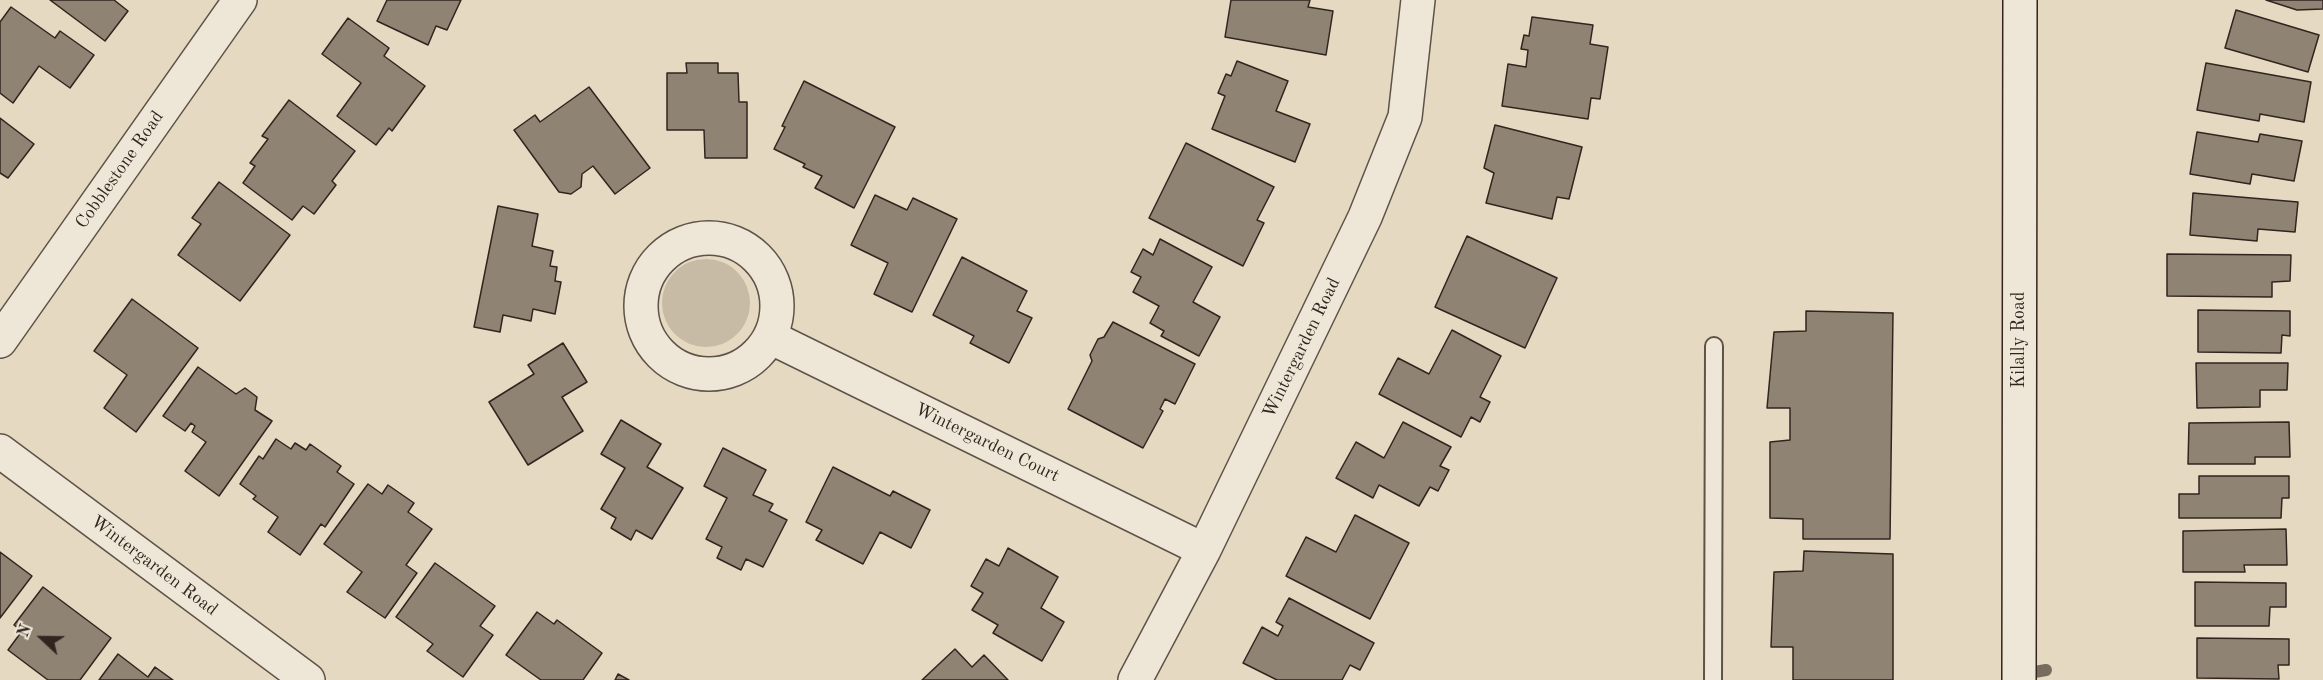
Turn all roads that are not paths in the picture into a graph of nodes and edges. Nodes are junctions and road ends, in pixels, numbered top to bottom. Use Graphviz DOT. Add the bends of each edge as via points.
graph roads {
  1 [pos="240,0"];
  2 [pos="1418,0"];
  3 [pos="2020,0"];
  4 [pos="770,337"];
  5 [pos="0,341"];
  6 [pos="1714,346"];
  7 [pos="0,451"];
  8 [pos="1204,550"];
  9 [pos="308,680"];
  10 [pos="1135,680"];
  11 [pos="1713,680"];
  12 [pos="2019,680"];
  1 -- 5 [label="street, Cobblestone Road"];
  2 -- 8 [label="street, Wintergarden Road" via="1405,117 1365,217"];
  3 -- 12 [label="street, Kilally Road"];
  4 -- 4 [label="street" via="777,298 772,279 761,261 728,240 708,237 679,245 656,264 646,282 642,316 647,332 655,347 682,368 706,373 732,370 760,351"];
  4 -- 8 [label="street, Wintergarden Court"];
  6 -- 11 [label="lane"];
  7 -- 9 [label="street, Wintergarden Road"];
  8 -- 10 [label="street, Wintergarden Road"];
}
